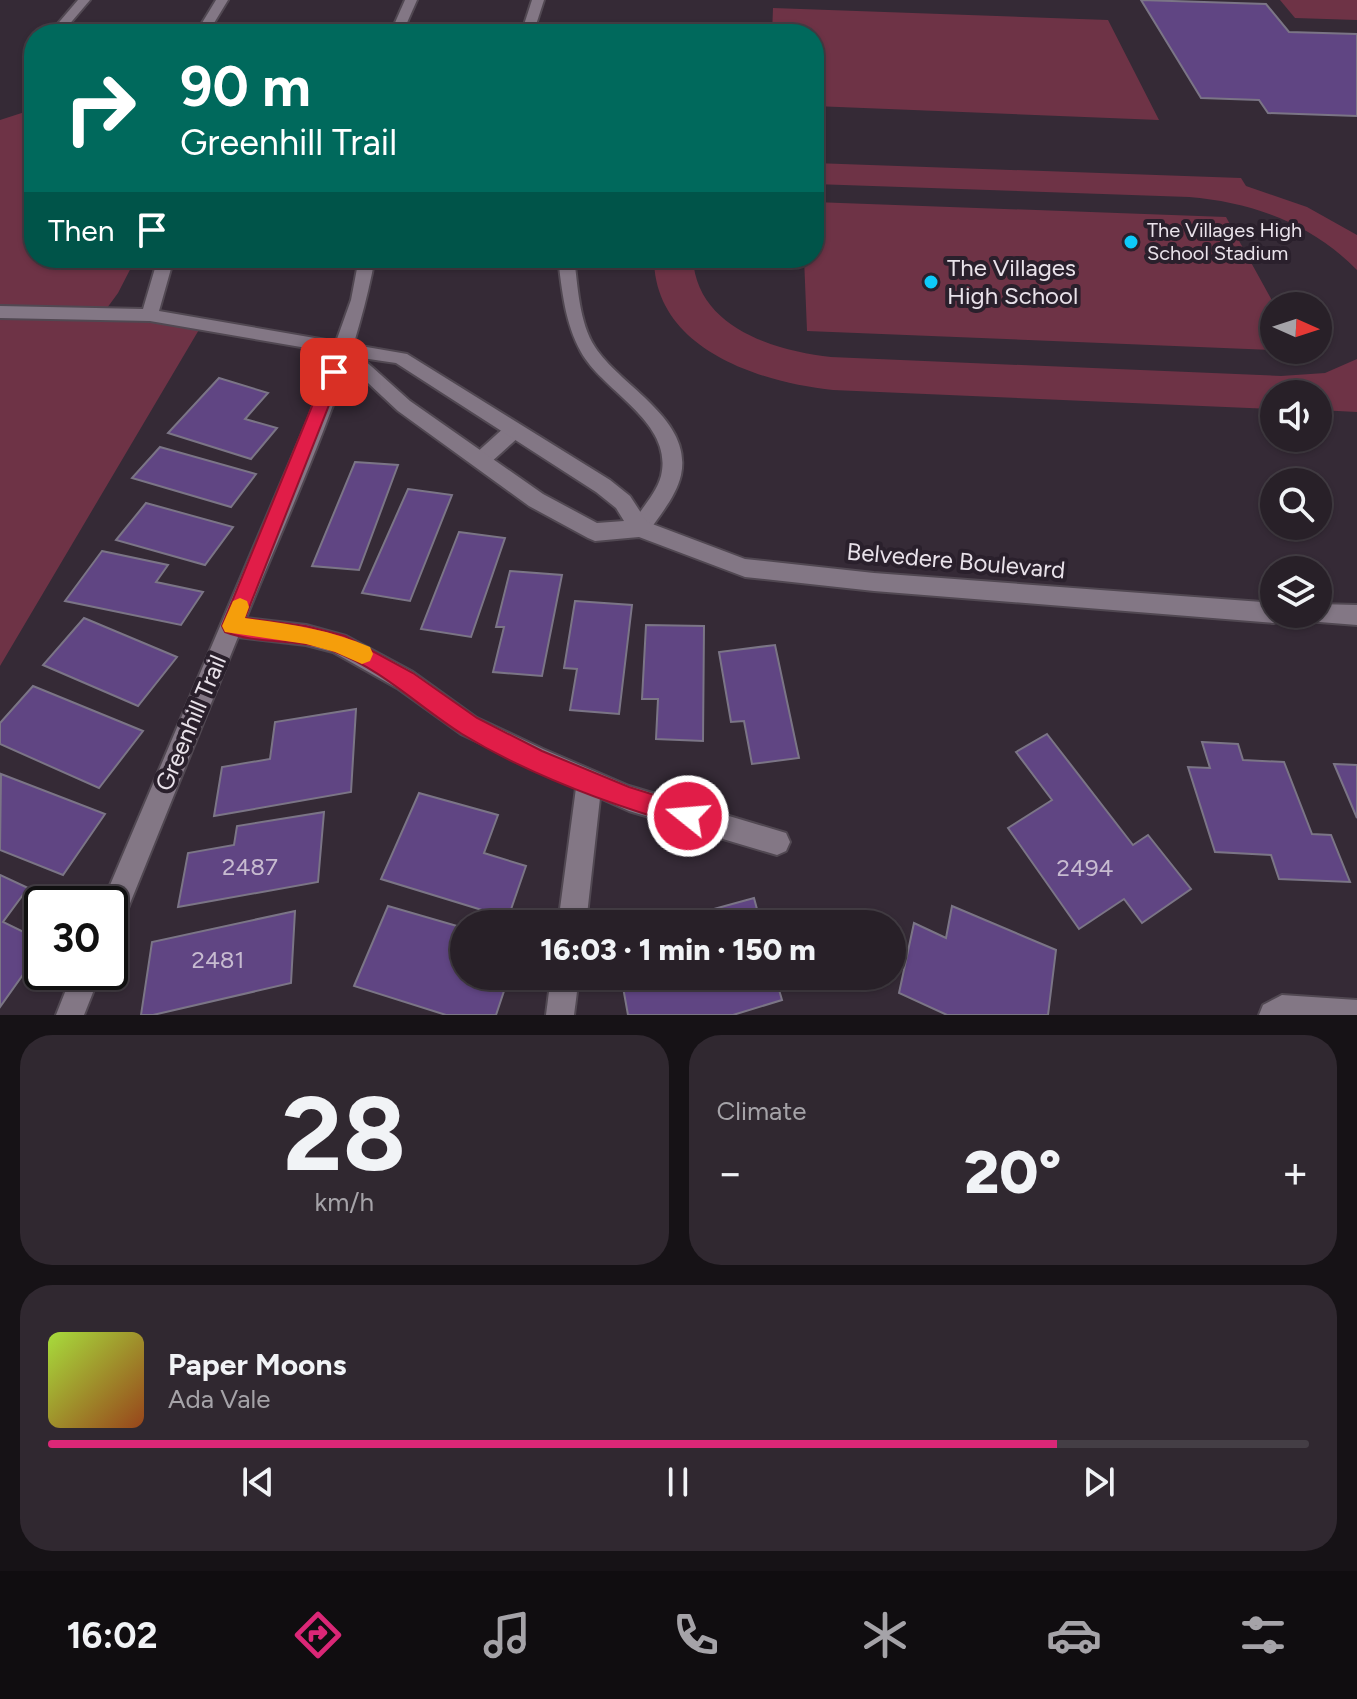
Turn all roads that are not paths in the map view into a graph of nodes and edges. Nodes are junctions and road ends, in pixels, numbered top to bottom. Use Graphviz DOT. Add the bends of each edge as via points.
graph roads {
  1 [pos="84,0"];
  2 [pos="222,0"];
  3 [pos="411,0"];
  4 [pos="538,0"];
  5 [pos="64,24"];
  6 [pos="208,24"];
  7 [pos="400,24"];
  8 [pos="530,24"];
  9 [pos="163,268"];
  10 [pos="365,268"];
  11 [pos="567,268"];
  12 [pos="0,312"];
  13 [pos="150,315"];
  14 [pos="342,349"];
  15 [pos="513,431"];
  16 [pos="482,459"];
  17 [pos="640,528"];
  18 [pos="1260,612"];
  19 [pos="1332,614"];
  20 [pos="1357,615"];
  21 [pos="232,626"];
  22 [pos="589,782"];
  23 [pos="777,842"];
  24 [pos="123,886"];
  25 [pos="574,910"];
  26 [pos="80,990"];
  27 [pos="563,990"];
  28 [pos="1357,1014"];
  29 [pos="70,1015"];
  30 [pos="560,1015"];
  31 [pos="1273,1015"];
  1 -- 5 [label="street"];
  2 -- 6 [label="street"];
  3 -- 7 [label="street"];
  4 -- 8 [label="street"];
  9 -- 13 [label="street"];
  10 -- 14 [label="street, Greenhill Trail"];
  11 -- 17 [label="street" via="576,327 589,352 663,429 673,448 671,475"];
  12 -- 13 [label="street"];
  13 -- 14 [label="street"];
  14 -- 15 [label="street" via="401,358"];
  14 -- 16 [label="street, Belvedere Boulevard" via="404,406"];
  14 -- 21 [label="street, Greenhill Trail"];
  15 -- 16 [label="street"];
  15 -- 17 [label="street" via="623,502"];
  16 -- 17 [label="street, Belvedere Boulevard" via="536,500 595,532"];
  17 -- 18 [label="street, Belvedere Boulevard" via="745,568"];
  19 -- 20 [label="street"];
  21 -- 22 [label="street" via="338,643 405,680 469,726"];
  21 -- 24 [label="street, Greenhill Trail"];
  22 -- 23 [label="street"];
  22 -- 25 [label="street"];
  26 -- 29 [label="street"];
  27 -- 30 [label="street"];
  28 -- 31 [label="street" via="1282,1009"];
}
